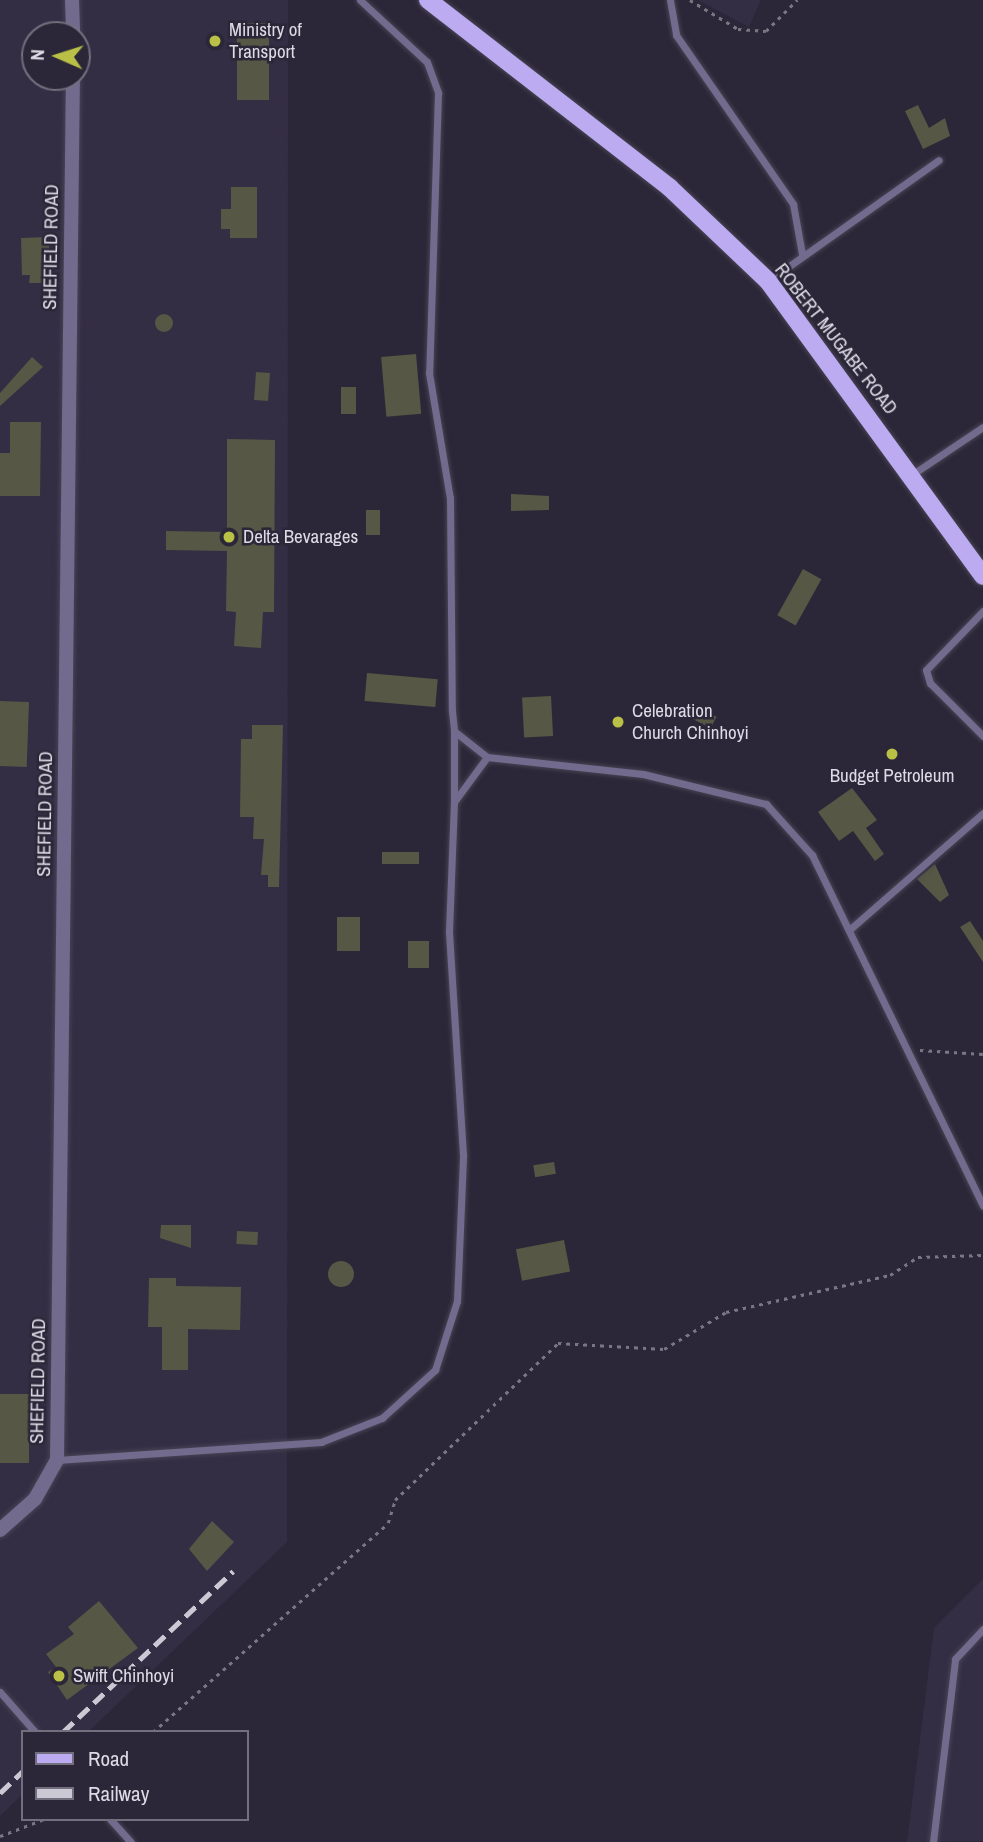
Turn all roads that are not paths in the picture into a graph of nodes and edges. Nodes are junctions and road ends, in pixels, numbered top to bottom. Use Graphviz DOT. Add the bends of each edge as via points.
graph roads {
  1 [pos="72,0"];
  2 [pos="360,0"];
  3 [pos="428,0"];
  4 [pos="670,0"];
  5 [pos="73,21"];
  6 [pos="73,91"];
  7 [pos="939,160"];
  8 [pos="802,254"];
  9 [pos="768,281"];
  10 [pos="983,427"];
  11 [pos="913,474"];
  12 [pos="983,576"];
  13 [pos="983,611"];
  14 [pos="454,731"];
  15 [pos="983,736"];
  16 [pos="487,757"];
  17 [pos="454,802"];
  18 [pos="983,813"];
  19 [pos="849,930"];
  20 [pos="983,1206"];
  21 [pos="57,1460"];
  22 [pos="0,1531"];
  23 [pos="983,1629"];
  24 [pos="0,1692"];
  25 [pos="34,1730"];
  26 [pos="112,1821"];
  27 [pos="131,1842"];
  28 [pos="933,1842"];
  1 -- 5 [label="street"];
  2 -- 14 [label="lane" via="427,62 438,93 429,373 450,498"];
  3 -- 9 [label="main road, ROBERT MUGABE ROAD" via="670,188"];
  4 -- 8 [label="lane" via="676,35 793,204"];
  6 -- 21 [label="street, SHEFIELD ROAD"];
  7 -- 8 [label="lane"];
  8 -- 9 [label="lane"];
  9 -- 11 [label="main road, ROBERT MUGABE ROAD"];
  10 -- 11 [label="lane"];
  11 -- 12 [label="main road, ROBERT MUGABE ROAD"];
  13 -- 15 [label="lane" via="926,670 930,682"];
  14 -- 16 [label="lane"];
  14 -- 17 [label="lane"];
  16 -- 17 [label="lane"];
  16 -- 19 [label="lane" via="643,774 766,804 812,855"];
  17 -- 21 [label="lane" via="449,931 463,1155 457,1301 435,1370 382,1418 321,1442"];
  18 -- 19 [label="lane"];
  19 -- 20 [label="lane"];
  21 -- 22 [label="street, SHEFIELD ROAD" via="35,1499"];
  23 -- 28 [label="lane" via="955,1658"];
  24 -- 25 [label="lane"];
  26 -- 27 [label="lane"];
}
